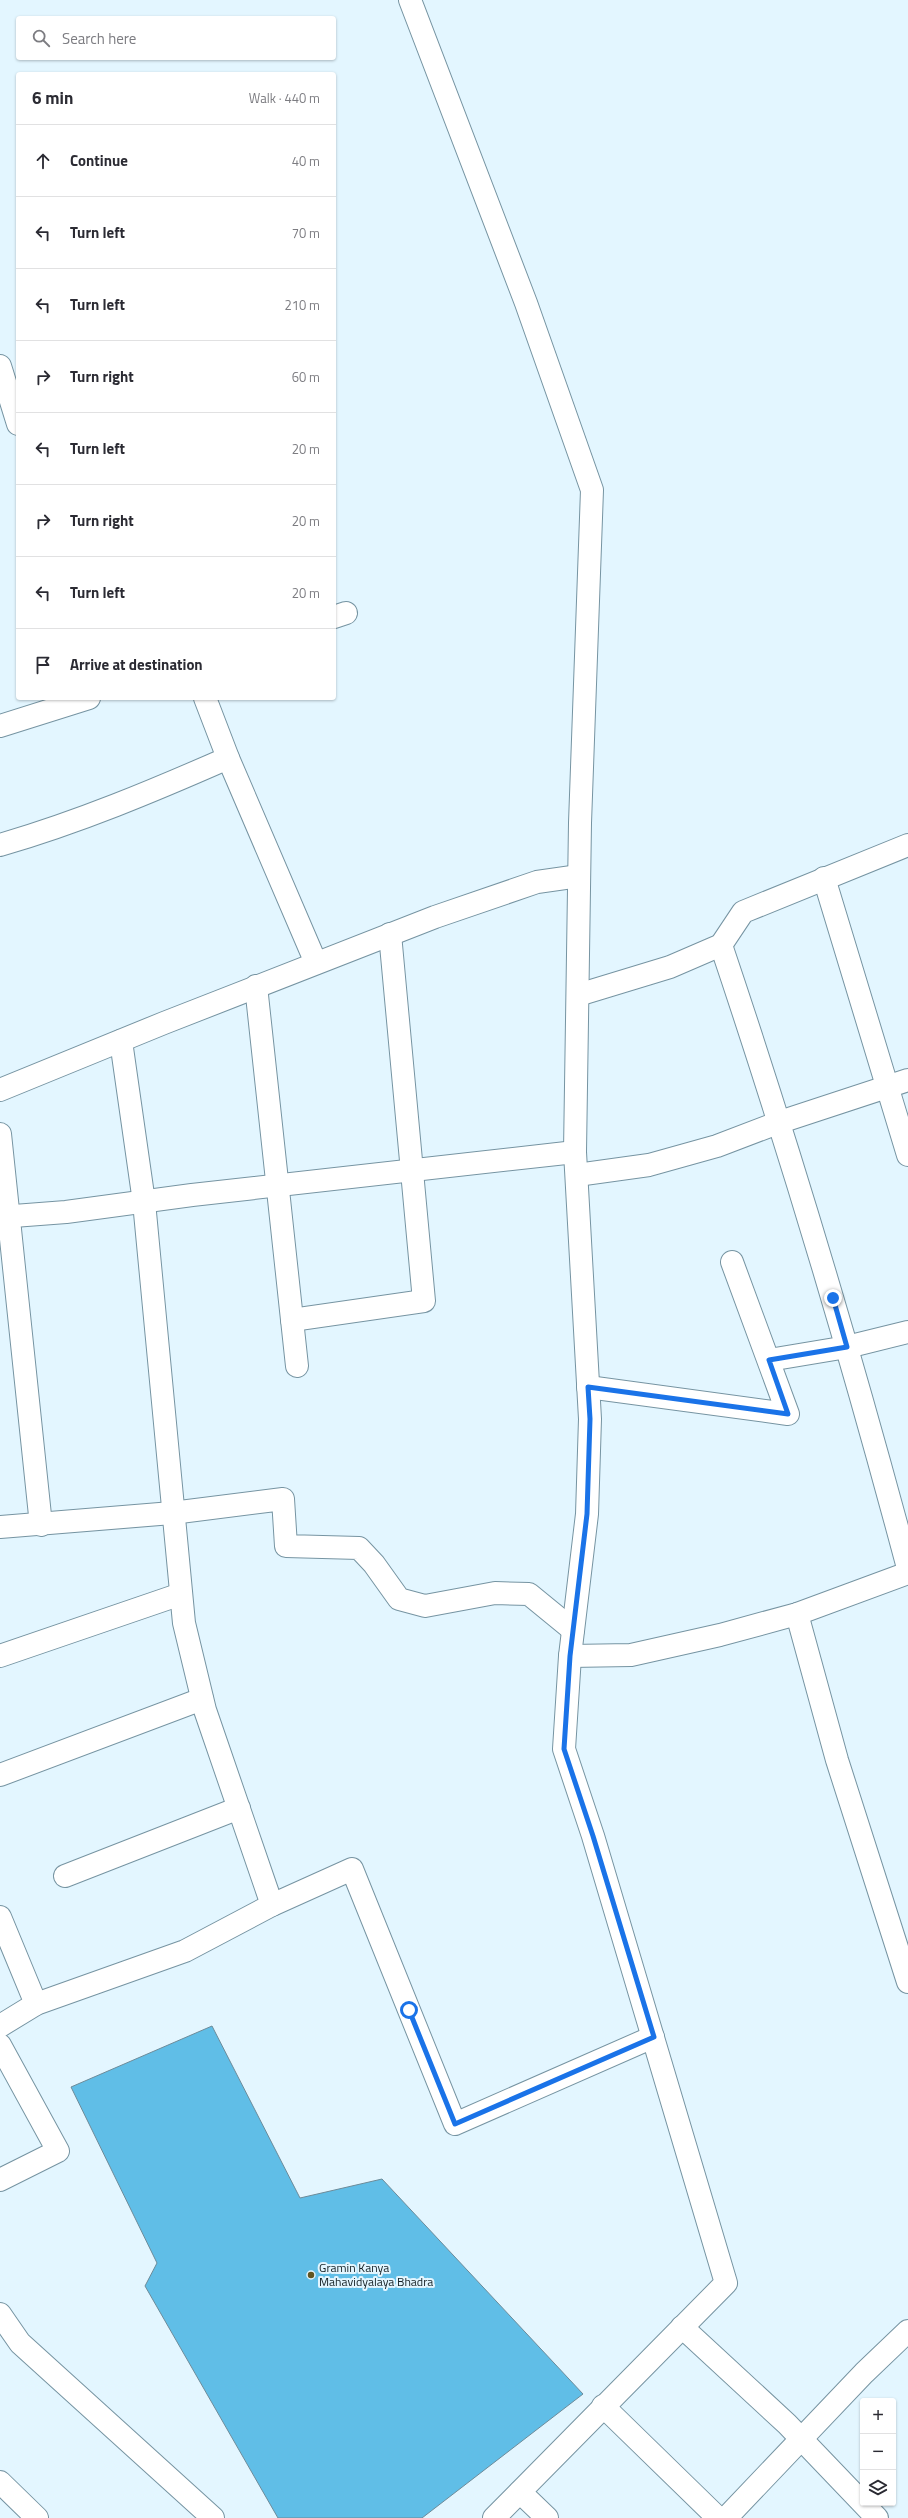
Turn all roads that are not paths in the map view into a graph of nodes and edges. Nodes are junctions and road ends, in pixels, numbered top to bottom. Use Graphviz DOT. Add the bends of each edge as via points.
graph roads {
  1 [pos="410,0"];
  2 [pos="6,378"];
  3 [pos="16,416"];
  4 [pos="83,700"];
  5 [pos="206,700"];
  6 [pos="0,726"];
  7 [pos="228,758"];
  8 [pos="0,845"];
  9 [pos="908,845"];
  10 [pos="579,876"];
  11 [pos="824,878"];
  12 [pos="390,934"];
  13 [pos="721,945"];
  14 [pos="316,963"];
  15 [pos="256,986"];
  16 [pos="578,995"];
  17 [pos="121,1041"];
  18 [pos="908,1080"];
  19 [pos="887,1087"];
  20 [pos="0,1090"];
  21 [pos="780,1122"];
  22 [pos="0,1134"];
  23 [pos="575,1152"];
  24 [pos="908,1155"];
  25 [pos="413,1170"];
  26 [pos="577,1175"];
  27 [pos="278,1185"];
  28 [pos="144,1202"];
  29 [pos="5,1217"];
  30 [pos="732,1262"];
  31 [pos="292,1320"];
  32 [pos="908,1332"];
  33 [pos="847,1347"];
  34 [pos="769,1360"];
  35 [pos="297,1366"];
  36 [pos="588,1387"];
  37 [pos="172,1513"];
  38 [pos="40,1525"];
  39 [pos="0,1528"];
  40 [pos="908,1568"];
  41 [pos="908,1573"];
  42 [pos="181,1594"];
  43 [pos="796,1614"];
  44 [pos="573,1630"];
  45 [pos="0,1656"];
  46 [pos="570,1656"];
  47 [pos="202,1699"];
  48 [pos="0,1775"];
  49 [pos="239,1808"];
  50 [pos="64,1876"];
  51 [pos="272,1905"];
  52 [pos="0,1917"];
  53 [pos="908,1982"];
  54 [pos="36,2004"];
  55 [pos="0,2026"];
  56 [pos="654,2037"];
  57 [pos="0,2045"];
  58 [pos="0,2180"];
  59 [pos="0,2314"];
  60 [pos="682,2327"];
  61 [pos="908,2331"];
  62 [pos="603,2406"];
  63 [pos="802,2440"];
  64 [pos="0,2482"];
  65 [pos="520,2492"];
  66 [pos="38,2518"];
  67 [pos="213,2518"];
  68 [pos="494,2518"];
  69 [pos="547,2518"];
  70 [pos="718,2518"];
  71 [pos="726,2518"];
  72 [pos="877,2518"];
  1 -- 10 [label="street" via="526,303 592,490"];
  2 -- 3 [label="street"];
  4 -- 6 [label="street"];
  5 -- 7 [label="street"];
  7 -- 8 [label="street" via="136,798 50,830"];
  7 -- 14 [label="street"];
  9 -- 11 [label="street"];
  10 -- 12 [label="street" via="538,882"];
  10 -- 16 [label="street"];
  11 -- 13 [label="street" via="743,912"];
  11 -- 19 [label="street"];
  12 -- 14 [label="street"];
  12 -- 25 [label="street"];
  13 -- 16 [label="street" via="670,967"];
  13 -- 21 [label="street"];
  14 -- 15 [label="street"];
  15 -- 17 [label="street"];
  15 -- 27 [label="street"];
  16 -- 23 [label="street"];
  17 -- 20 [label="street"];
  17 -- 28 [label="street"];
  18 -- 19 [label="street"];
  19 -- 21 [label="street"];
  19 -- 24 [label="street"];
  21 -- 26 [label="street" via="717,1146 649,1165"];
  21 -- 33 [label="street"];
  22 -- 29 [label="street"];
  23 -- 25 [label="street"];
  23 -- 26 [label="street"];
  25 -- 27 [label="street"];
  25 -- 31 [label="street" via="424,1301"];
  26 -- 36 [label="street"];
  27 -- 28 [label="street"];
  27 -- 31 [label="street"];
  28 -- 29 [label="street"];
  28 -- 37 [label="street"];
  29 -- 38 [label="street"];
  30 -- 34 [label="street"];
  31 -- 35 [label="street"];
  32 -- 33 [label="street"];
  33 -- 34 [label="street"];
  33 -- 40 [label="street"];
  34 -- 36 [label="street" via="788,1414"];
  36 -- 44 [label="street" via="590,1419 587,1514"];
  37 -- 38 [label="street"];
  37 -- 42 [label="street"];
  37 -- 44 [label="street" via="283,1499 286,1546 359,1548 399,1599 425,1606 495,1592 529,1594"];
  38 -- 39 [label="street"];
  41 -- 43 [label="street"];
  42 -- 45 [label="street"];
  42 -- 47 [label="street" via="184,1622"];
  43 -- 46 [label="street" via="720,1635 631,1654"];
  43 -- 53 [label="street" via="837,1760"];
  44 -- 46 [label="street"];
  46 -- 56 [label="street" via="564,1749"];
  47 -- 48 [label="street"];
  47 -- 49 [label="street"];
  49 -- 50 [label="street"];
  49 -- 51 [label="street"];
  51 -- 54 [label="street" via="185,1950"];
  51 -- 56 [label="street" via="352,1869 455,2124"];
  52 -- 54 [label="street"];
  54 -- 55 [label="street"];
  56 -- 60 [label="street" via="726,2283"];
  57 -- 58 [label="street" via="58,2151"];
  59 -- 67 [label="street" via="20,2343"];
  60 -- 62 [label="street"];
  60 -- 63 [label="street"];
  61 -- 63 [label="street" via="864,2373"];
  62 -- 65 [label="street"];
  62 -- 70 [label="street"];
  63 -- 71 [label="street"];
  63 -- 72 [label="street"];
  64 -- 66 [label="street"];
  65 -- 68 [label="street"];
  65 -- 69 [label="street"];
}
